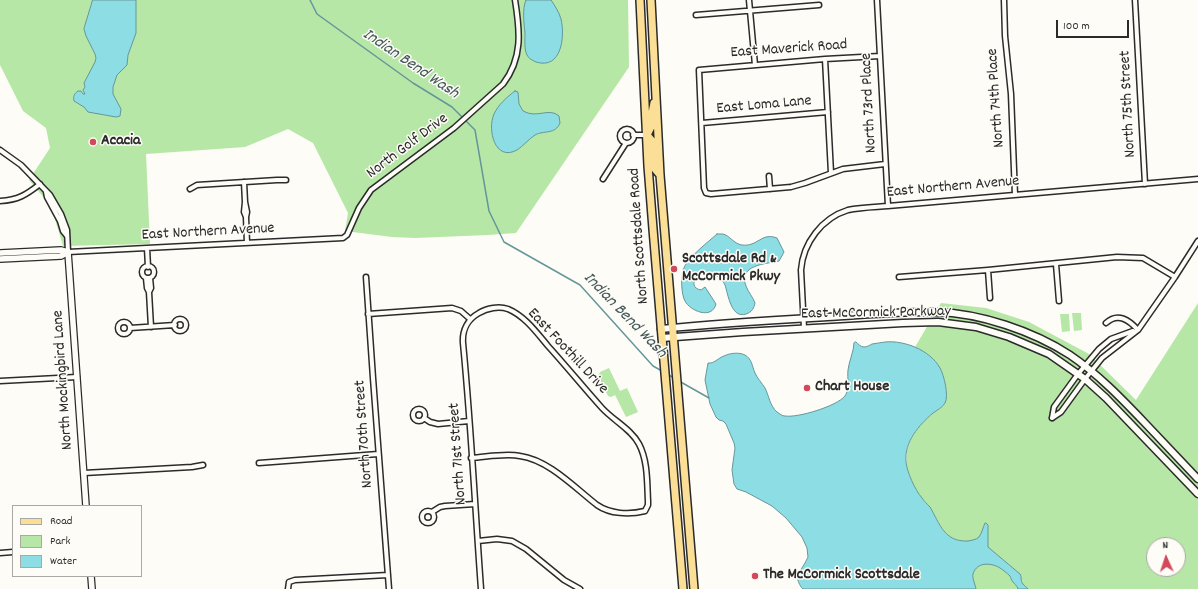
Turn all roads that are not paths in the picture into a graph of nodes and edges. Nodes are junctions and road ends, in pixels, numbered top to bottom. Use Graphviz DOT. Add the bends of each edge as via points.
graph roads {
  1 [pos="515,0"];
  2 [pos="640,0"];
  3 [pos="652,0"];
  4 [pos="749,0"];
  5 [pos="877,0"];
  6 [pos="1004,0"];
  7 [pos="1135,0"];
  8 [pos="820,5"];
  9 [pos="750,10"];
  10 [pos="696,15"];
  11 [pos="880,56"];
  12 [pos="825,59"];
  13 [pos="755,65"];
  14 [pos="656,91"];
  15 [pos="828,112"];
  16 [pos="702,123"];
  17 [pos="633,135"];
  18 [pos="647,135"];
  19 [pos="626,143"];
  20 [pos="0,150"];
  21 [pos="885,164"];
  22 [pos="831,173"];
  23 [pos="660,176"];
  24 [pos="769,176"];
  25 [pos="603,179"];
  26 [pos="1198,179"];
  27 [pos="286,180"];
  28 [pos="244,182"];
  29 [pos="40,184"];
  30 [pos="1145,184"];
  31 [pos="190,189"];
  32 [pos="770,189"];
  33 [pos="1015,195"];
  34 [pos="0,201"];
  35 [pos="888,206"];
  36 [pos="347,235"];
  37 [pos="1198,241"];
  38 [pos="247,243"];
  39 [pos="147,248"];
  40 [pos="68,252"];
  41 [pos="0,253"];
  42 [pos="0,259"];
  43 [pos="1056,264"];
  44 [pos="148,266"];
  45 [pos="988,270"];
  46 [pos="366,277"];
  47 [pos="899,277"];
  48 [pos="1175,277"];
  49 [pos="148,278"];
  50 [pos="990,298"];
  51 [pos="1059,301"];
  52 [pos="368,314"];
  53 [pos="803,318"];
  54 [pos="979,318"];
  55 [pos="470,319"];
  56 [pos="1106,323"];
  57 [pos="175,325"];
  58 [pos="152,326"];
  59 [pos="976,327"];
  60 [pos="130,328"];
  61 [pos="672,328"];
  62 [pos="804,328"];
  63 [pos="661,329"];
  64 [pos="1138,330"];
  65 [pos="673,337"];
  66 [pos="662,339"];
  67 [pos="1084,366"];
  68 [pos="1091,371"];
  69 [pos="1078,374"];
  70 [pos="77,377"];
  71 [pos="1085,379"];
  72 [pos="0,381"];
  73 [pos="424,418"];
  74 [pos="469,421"];
  75 [pos="378,454"];
  76 [pos="471,458"];
  77 [pos="260,463"];
  78 [pos="203,465"];
  79 [pos="84,474"];
  80 [pos="1198,479"];
  81 [pos="1198,494"];
  82 [pos="475,504"];
  83 [pos="86,505"];
  84 [pos="432,512"];
  85 [pos="478,540"];
  86 [pos="12,552"];
  87 [pos="0,553"];
  88 [pos="388,575"];
  89 [pos="91,577"];
  90 [pos="92,589"];
  91 [pos="288,589"];
  92 [pos="389,589"];
  93 [pos="481,589"];
  94 [pos="580,589"];
  95 [pos="683,589"];
  96 [pos="694,589"];
  1 -- 36 [label="street, North Golf Drive" via="519,32 517,58 503,84 454,128 371,190 359,208"];
  2 -- 18 [label="main road, North Scottsdale Road"];
  3 -- 14 [label="main road, North Scottsdale Road"];
  4 -- 9 [label="street"];
  5 -- 11 [label="street, North 73rd Place"];
  6 -- 33 [label="street, North 74th Place" via="1004,36"];
  7 -- 30 [label="street, North 75th Street"];
  8 -- 9 [label="street"];
  9 -- 10 [label="street"];
  9 -- 13 [label="street"];
  11 -- 12 [label="street, East Maverick Road"];
  11 -- 21 [label="street, North 73rd Place"];
  12 -- 13 [label="street, East Maverick Road"];
  12 -- 15 [label="street"];
  13 -- 16 [label="street, East Maverick Road" via="699,70"];
  14 -- 18 [label="main road" via="652,125"];
  14 -- 23 [label="main road, North Scottsdale Road"];
  15 -- 16 [label="street, East Loma Lane"];
  15 -- 22 [label="street"];
  16 -- 32 [label="street" via="706,193"];
  17 -- 18 [label="street"];
  17 -- 19 [label="street" via="632,141"];
  17 -- 19 [label="street" via="629,130 622,131 620,139"];
  18 -- 23 [label="main road" via="653,142 655,169"];
  18 -- 63 [label="main road, North Scottsdale Road"];
  19 -- 25 [label="street"];
  20 -- 29 [label="street" via="21,165"];
  21 -- 22 [label="street"];
  21 -- 35 [label="street, North 73rd Place"];
  22 -- 32 [label="street" via="798,186"];
  23 -- 61 [label="main road, North Scottsdale Road"];
  24 -- 32 [label="street"];
  26 -- 30 [label="street, East Northern Avenue"];
  27 -- 28 [label="street"];
  28 -- 31 [label="street" via="197,185"];
  28 -- 38 [label="street"];
  29 -- 34 [label="street" via="18,198"];
  29 -- 40 [label="street" via="61,214 67,230"];
  30 -- 33 [label="street, East Northern Avenue"];
  33 -- 35 [label="street, East Northern Avenue"];
  35 -- 53 [label="street, East Northern Avenue" via="841,213 825,222 813,236 802,261"];
  36 -- 38 [label="street, East Northern Avenue" via="339,239"];
  37 -- 48 [label="street"];
  38 -- 39 [label="street, East Northern Avenue"];
  39 -- 40 [label="street, East Northern Avenue"];
  39 -- 44 [label="street"];
  40 -- 41 [label="street" via="61,250"];
  40 -- 42 [label="street" via="61,256"];
  40 -- 70 [label="street, North Mockingbird Lane"];
  43 -- 45 [label="street"];
  43 -- 48 [label="street" via="1117,257 1143,258"];
  43 -- 51 [label="street"];
  44 -- 49 [label="street" via="154,271"];
  44 -- 49 [label="street" via="142,272"];
  45 -- 47 [label="street"];
  45 -- 50 [label="street"];
  46 -- 52 [label="street, North 70th Street"];
  48 -- 64 [label="street"];
  49 -- 58 [label="street" via="151,288 149,292"];
  52 -- 55 [label="street" via="452,308"];
  52 -- 75 [label="street, North 70th Street"];
  53 -- 54 [label="main road, East McCormick Parkway" via="937,312"];
  53 -- 61 [label="main road, East McCormick Parkway"];
  53 -- 62 [label="street, East Northern Avenue"];
  54 -- 59 [label="main road"];
  54 -- 67 [label="main road, East McCormick Parkway" via="1030,334 1053,345"];
  55 -- 74 [label="street, North 71st Street" via="462,338"];
  55 -- 76 [label="street, East Foothill Drive" via="486,309 509,310 538,334 603,409 635,438 645,461 647,508 641,512 620,513 602,509 549,467 527,457 511,455"];
  56 -- 64 [label="street" via="1111,318 1120,318 1130,321"];
  57 -- 58 [label="street"];
  58 -- 60 [label="street"];
  59 -- 62 [label="main road, East McCormick Parkway" via="938,322"];
  59 -- 69 [label="main road, East McCormick Parkway" via="1049,354"];
  61 -- 63 [label="main road, East McCormick Parkway"];
  61 -- 65 [label="main road, North Scottsdale Road"];
  62 -- 65 [label="main road, East McCormick Parkway"];
  63 -- 66 [label="main road, North Scottsdale Road"];
  64 -- 67 [label="street" via="1111,339"];
  64 -- 68 [label="street" via="1102,358"];
  65 -- 66 [label="main road, East McCormick Parkway"];
  65 -- 96 [label="main road, North Scottsdale Road"];
  66 -- 95 [label="main road, North Scottsdale Road"];
  67 -- 68 [label="main road, East McCormick Parkway"];
  67 -- 69 [label="street"];
  68 -- 71 [label="street"];
  68 -- 80 [label="main road, East McCormick Parkway" via="1110,387"];
  69 -- 71 [label="main road, East McCormick Parkway"];
  69 -- 71 [label="street" via="1054,407 1052,418 1061,412"];
  70 -- 72 [label="street"];
  70 -- 79 [label="street, North Mockingbird Lane"];
  71 -- 81 [label="main road, East McCormick Parkway"];
  73 -- 74 [label="street" via="434,423"];
  74 -- 76 [label="street, North 71st Street"];
  75 -- 77 [label="street"];
  75 -- 88 [label="street, North 70th Street"];
  76 -- 82 [label="street, North 71st Street"];
  78 -- 79 [label="street"];
  79 -- 83 [label="street, North Mockingbird Lane"];
  82 -- 84 [label="street" via="445,506"];
  82 -- 85 [label="street, North 71st Street"];
  85 -- 93 [label="street, North 71st Street"];
  85 -- 94 [label="street" via="512,541"];
  86 -- 87 [label="street"];
  88 -- 91 [label="street" via="295,580 289,582"];
  88 -- 92 [label="street, North 70th Street"];
  89 -- 90 [label="street"];
}
